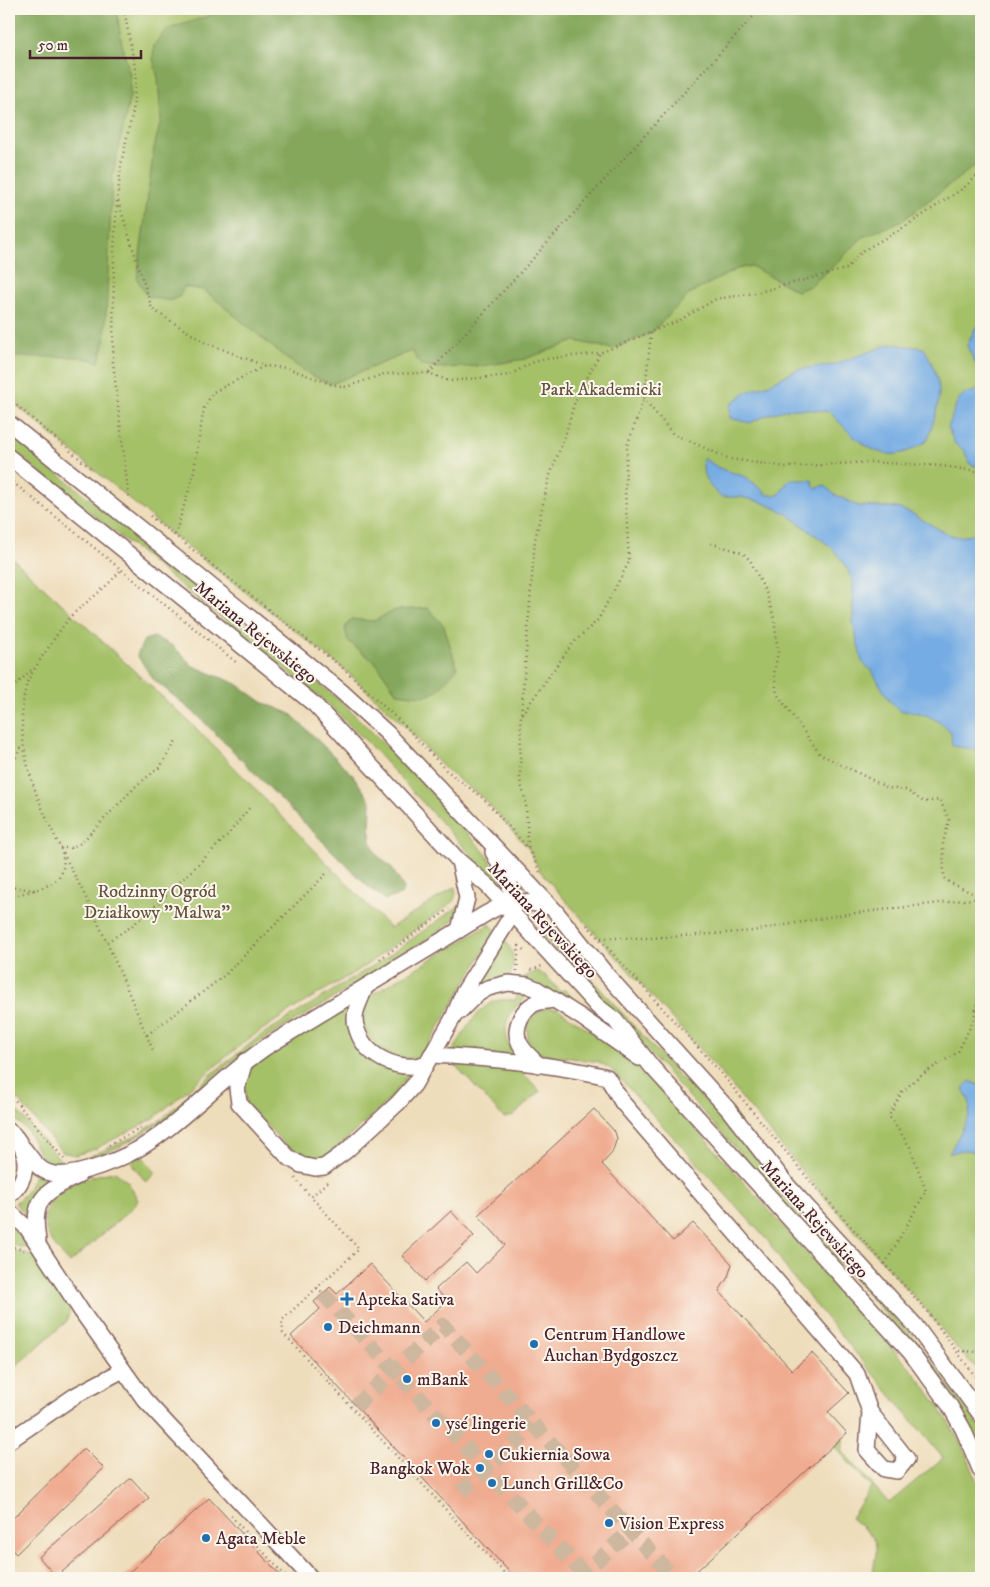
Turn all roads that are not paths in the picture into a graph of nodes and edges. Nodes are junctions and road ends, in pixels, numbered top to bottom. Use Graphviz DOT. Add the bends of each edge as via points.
graph roads {
  1 [pos="9,423"];
  2 [pos="9,457"];
  3 [pos="482,836"];
  4 [pos="460,861"];
  5 [pos="510,906"];
  6 [pos="550,907"];
  7 [pos="459,930"];
  8 [pos="365,988"];
  9 [pos="555,1000"];
  10 [pos="453,1018"];
  11 [pos="428,1060"];
  12 [pos="245,1061"];
  13 [pos="539,1065"];
  14 [pos="652,1067"];
  15 [pos="9,1131"];
  16 [pos="23,1148"];
  17 [pos="107,1162"];
  18 [pos="9,1195"];
  19 [pos="9,1211"];
  20 [pos="38,1244"];
  21 [pos="123,1370"];
  22 [pos="870,1412"];
  23 [pos="981,1414"];
  24 [pos="9,1442"];
  25 [pos="981,1472"];
  26 [pos="311,1578"];
  1 -- 3 [label="street, Mariana Rejewskiego" via="361,708"];
  2 -- 4 [label="street, Mariana Rejewskiego" via="315,706"];
  3 -- 5 [label="street" via="510,884"];
  3 -- 6 [label="street, Mariana Rejewskiego"];
  4 -- 5 [label="street, Mariana Rejewskiego"];
  4 -- 7 [label="street" via="467,898"];
  5 -- 6 [label="street" via="529,902"];
  5 -- 7 [label="street"];
  5 -- 10 [label="street"];
  5 -- 14 [label="street, Mariana Rejewskiego" via="596,1006 615,1020"];
  6 -- 23 [label="street, Mariana Rejewskiego" via="728,1109 788,1186 914,1324"];
  7 -- 8 [label="street"];
  8 -- 11 [label="street" via="356,1012 356,1026 366,1044 392,1065"];
  8 -- 12 [label="street"];
  9 -- 10 [label="street" via="537,989 514,983 495,985 481,992"];
  9 -- 13 [label="street" via="531,1006 522,1015 518,1029 524,1051"];
  9 -- 14 [label="street"];
  10 -- 11 [label="street"];
  11 -- 12 [label="street" via="414,1085 398,1103 331,1163 315,1168 301,1165 288,1157 239,1103 237,1088"];
  11 -- 13 [label="street"];
  12 -- 17 [label="street" via="150,1142"];
  13 -- 22 [label="street" via="577,1069 607,1077 622,1102 858,1374"];
  14 -- 25 [label="street, Mariana Rejewskiego" via="911,1353 950,1406"];
  15 -- 16 [label="street"];
  16 -- 17 [label="street" via="41,1168 54,1174 73,1173"];
  16 -- 18 [label="street" via="25,1171 21,1182"];
  17 -- 20 [label="street" via="47,1192 41,1200 35,1222"];
  19 -- 20 [label="street"];
  20 -- 21 [label="street"];
  21 -- 24 [label="street" via="76,1395"];
  21 -- 26 [label="street" via="144,1399"];
}
